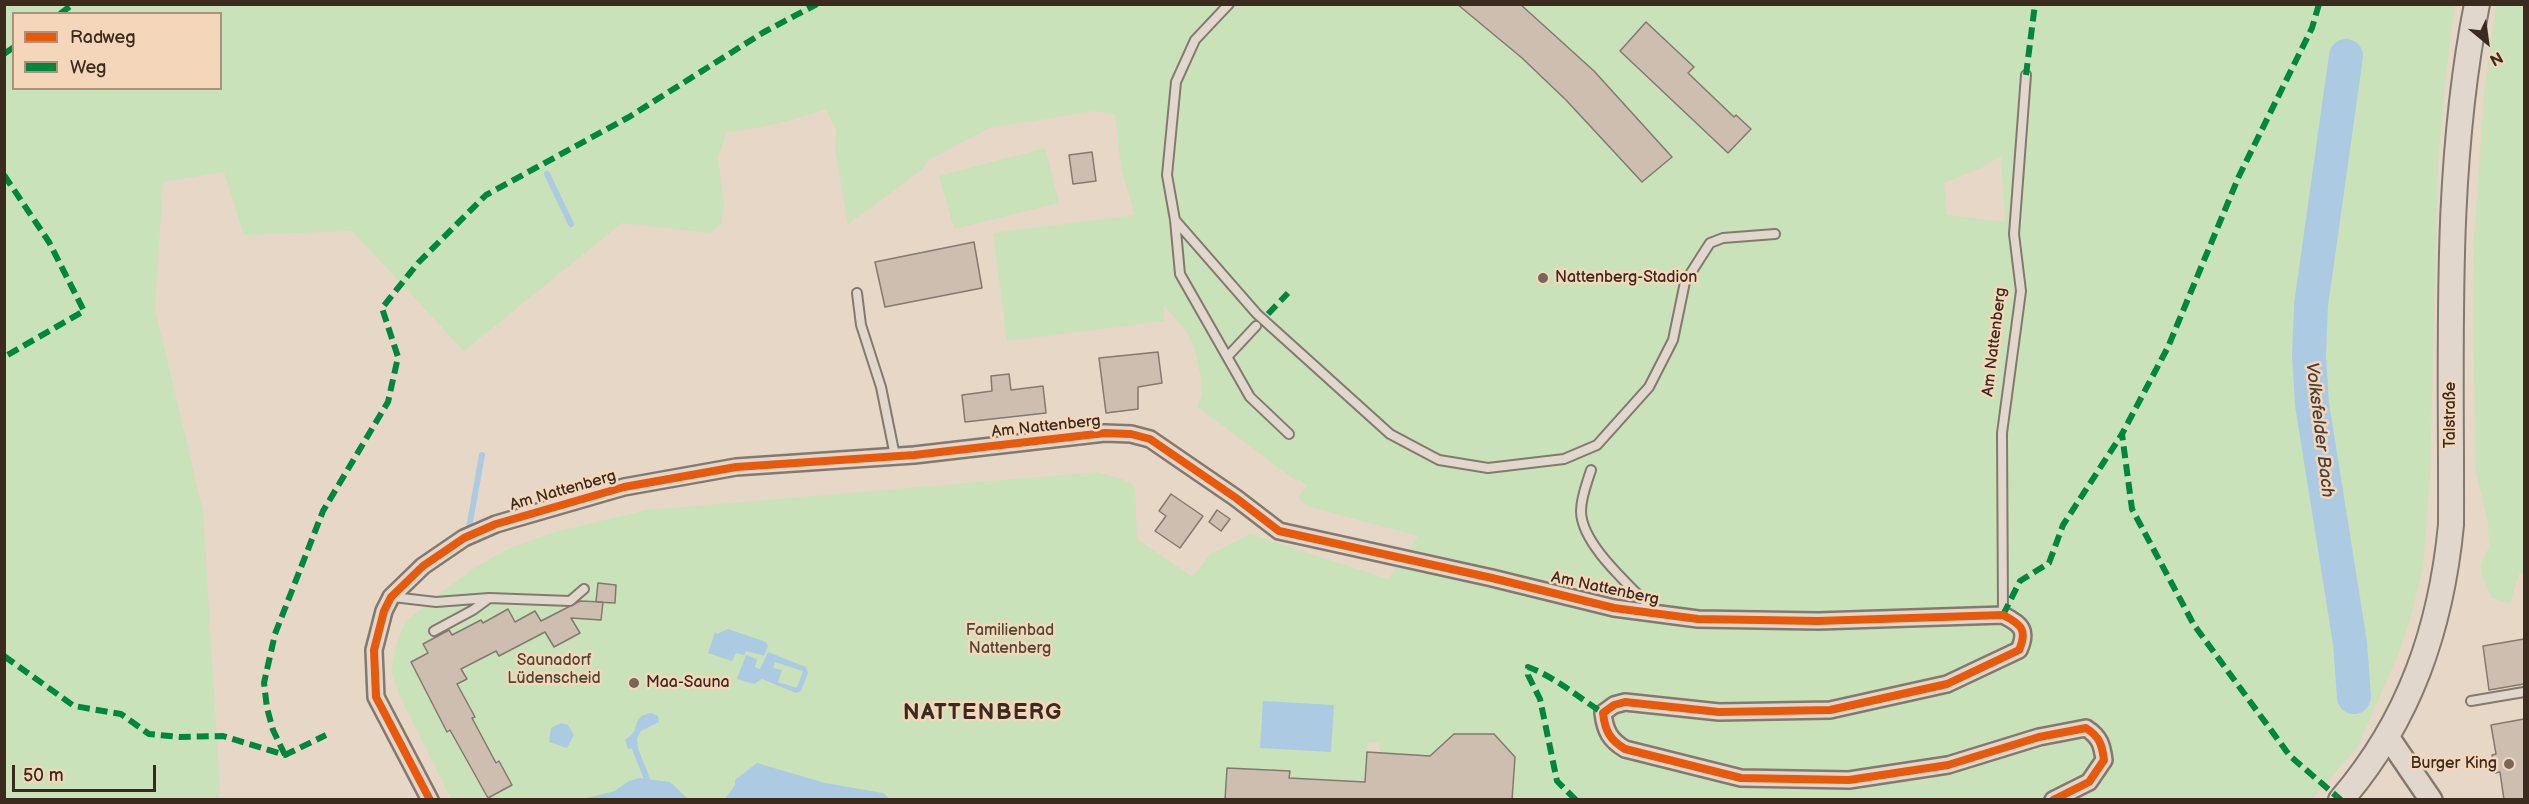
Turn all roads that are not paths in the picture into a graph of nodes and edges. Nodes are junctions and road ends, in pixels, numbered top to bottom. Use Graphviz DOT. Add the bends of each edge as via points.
graph roads {
  1 [pos="1229,4"];
  2 [pos="2477,4"];
  3 [pos="2026,75"];
  4 [pos="1175,220"];
  5 [pos="1775,234"];
  6 [pos="857,293"];
  7 [pos="1256,326"];
  8 [pos="1228,356"];
  9 [pos="1289,434"];
  10 [pos="895,456"];
  11 [pos="1591,470"];
  12 [pos="584,589"];
  13 [pos="391,597"];
  14 [pos="489,598"];
  15 [pos="1658,614"];
  16 [pos="2003,615"];
  17 [pos="434,631"];
  18 [pos="2524,692"];
  19 [pos="2471,701"];
  20 [pos="2388,737"];
  21 [pos="430,800"];
  22 [pos="2053,800"];
  23 [pos="2342,800"];
  24 [pos="2431,800"];
  1 -- 4 [label="lane" via="1195,40 1176,82 1167,175"];
  2 -- 20 [label="main road, Talstraße" via="2463,90 2456,169 2451,525 2447,562 2436,621"];
  3 -- 16 [label="lane, Am Nattenberg" via="2014,234 2021,291 2002,433"];
  4 -- 5 [label="lane" via="1257,314 1390,434 1439,460 1488,468 1564,459 1597,445 1649,387 1673,340 1685,282 1710,243 1723,238"];
  4 -- 8 [label="lane" via="1180,274"];
  6 -- 10 [label="lane" via="861,326 881,387"];
  7 -- 8 [label="lane"];
  8 -- 9 [label="lane" via="1250,397"];
  10 -- 13 [label="street, Am Nattenberg" via="736,467 624,487 537,511 464,538 423,566"];
  10 -- 15 [label="street, Am Nattenberg" via="1105,433 1131,434 1150,439 1279,531 1614,608"];
  11 -- 15 [label="lane" via="1581,513 1588,534 1598,552"];
  12 -- 14 [label="lane" via="570,601"];
  13 -- 14 [label="lane" via="436,602"];
  13 -- 21 [label="street, Am Nattenberg" via="374,650 376,697"];
  14 -- 17 [label="lane"];
  15 -- 16 [label="street, Am Nattenberg" via="1698,619 1818,621"];
  16 -- 22 [label="street" via="2023,630 2019,650 1947,684 1830,710 1719,712 1625,702 1603,713 1604,725 1611,740 1625,749 1741,778 1849,780 1947,765 2039,737 2086,728 2102,744 2104,760 2089,782"];
  18 -- 19 [label="lane"];
  20 -- 23 [label="main road, Talstraße"];
  20 -- 24 [label="main road"];
}
